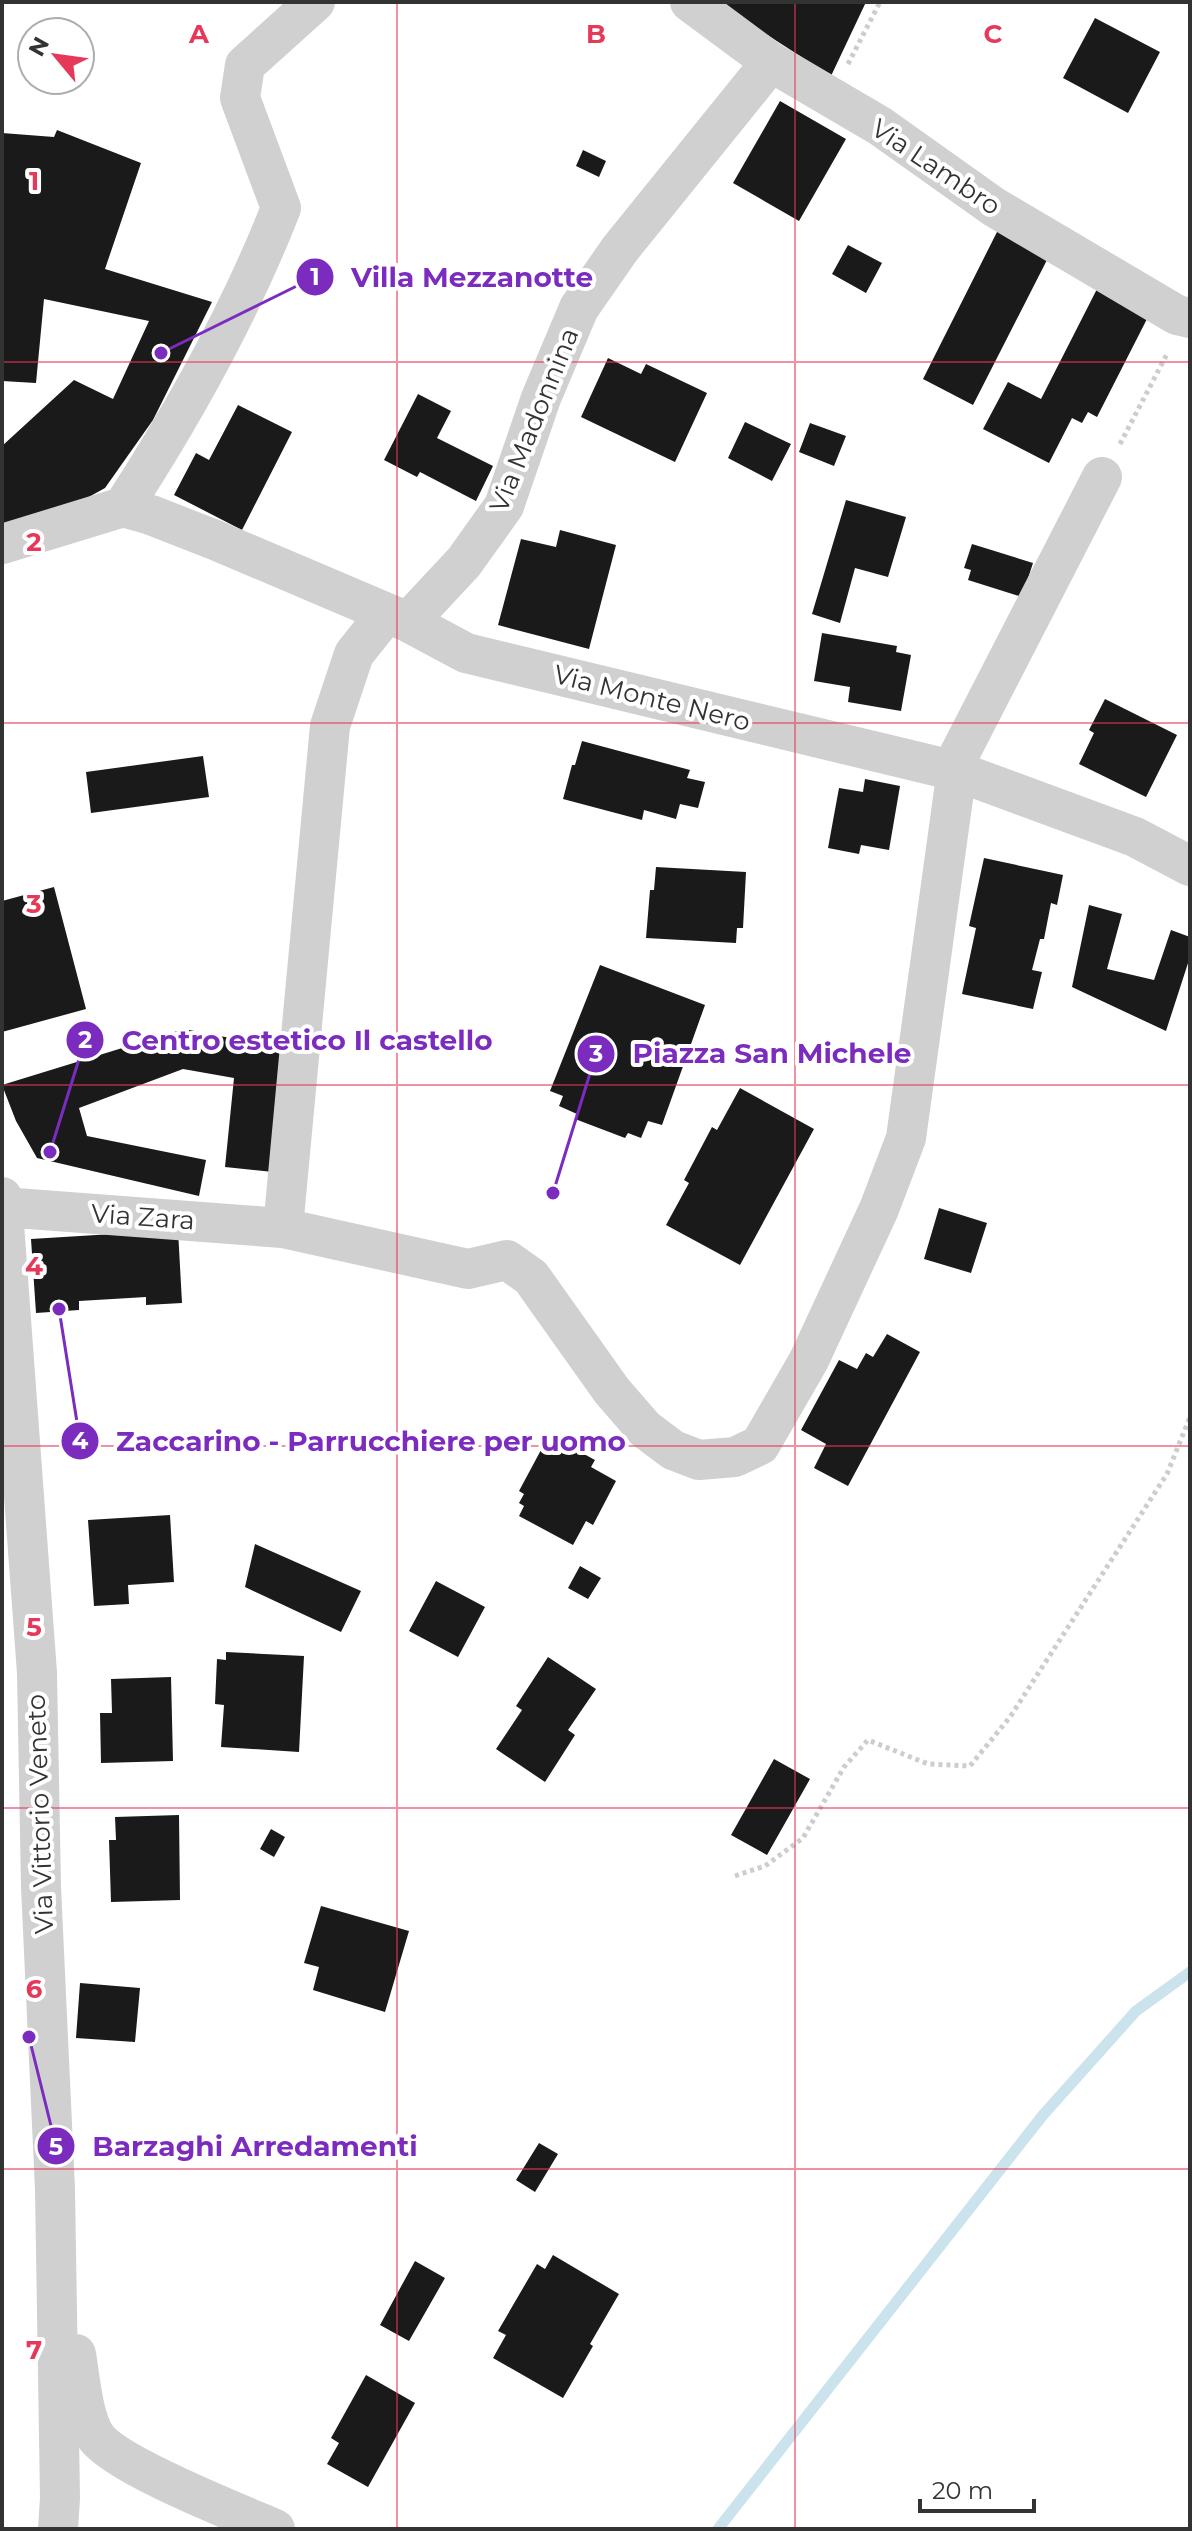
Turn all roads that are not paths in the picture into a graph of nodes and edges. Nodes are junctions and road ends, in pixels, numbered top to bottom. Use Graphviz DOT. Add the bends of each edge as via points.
graph roads {
  1 [pos="315,2"];
  2 [pos="690,2"];
  3 [pos="771,62"];
  4 [pos="1188,318"];
  5 [pos="1102,477"];
  6 [pos="123,507"];
  7 [pos="2,544"];
  8 [pos="397,618"];
  9 [pos="956,771"];
  10 [pos="1190,866"];
  11 [pos="3,1203"];
  12 [pos="283,1228"];
  13 [pos="19,1671"];
  14 [pos="56,2291"];
  15 [pos="58,2529"];
  16 [pos="275,2529"];
  1 -- 6 [label="street" via="245,65 240,98 281,208 258,267 202,374"];
  2 -- 3 [label="street, Via Lambro"];
  3 -- 4 [label="street, Via Lambro" via="880,126 994,207"];
  3 -- 8 [label="street, Via Madonnina" via="579,308 504,506 464,562"];
  5 -- 9 [label="street, Via Zara" via="959,755"];
  6 -- 7 [label="street"];
  6 -- 8 [label="street, Via Monte Nero"];
  8 -- 9 [label="street, Via Monte Nero" via="466,653"];
  8 -- 12 [label="street, Via Madonnina" via="354,654 330,726"];
  9 -- 10 [label="street, Via Monte Nero" via="1135,837"];
  9 -- 12 [label="street, Via Zara" via="906,1138 809,1360 760,1445 735,1457 699,1460 673,1450 645,1429 531,1277 507,1260 468,1269"];
  11 -- 12 [label="street, Via Zara"];
  11 -- 13 [label="street, Via Vittorio Veneto"];
  13 -- 14 [label="street, Via Vittorio Veneto" via="41,1887"];
  14 -- 15 [label="street, Via Vittorio Veneto"];
  14 -- 16 [label="street" via="96,2437 118,2457"];
}
